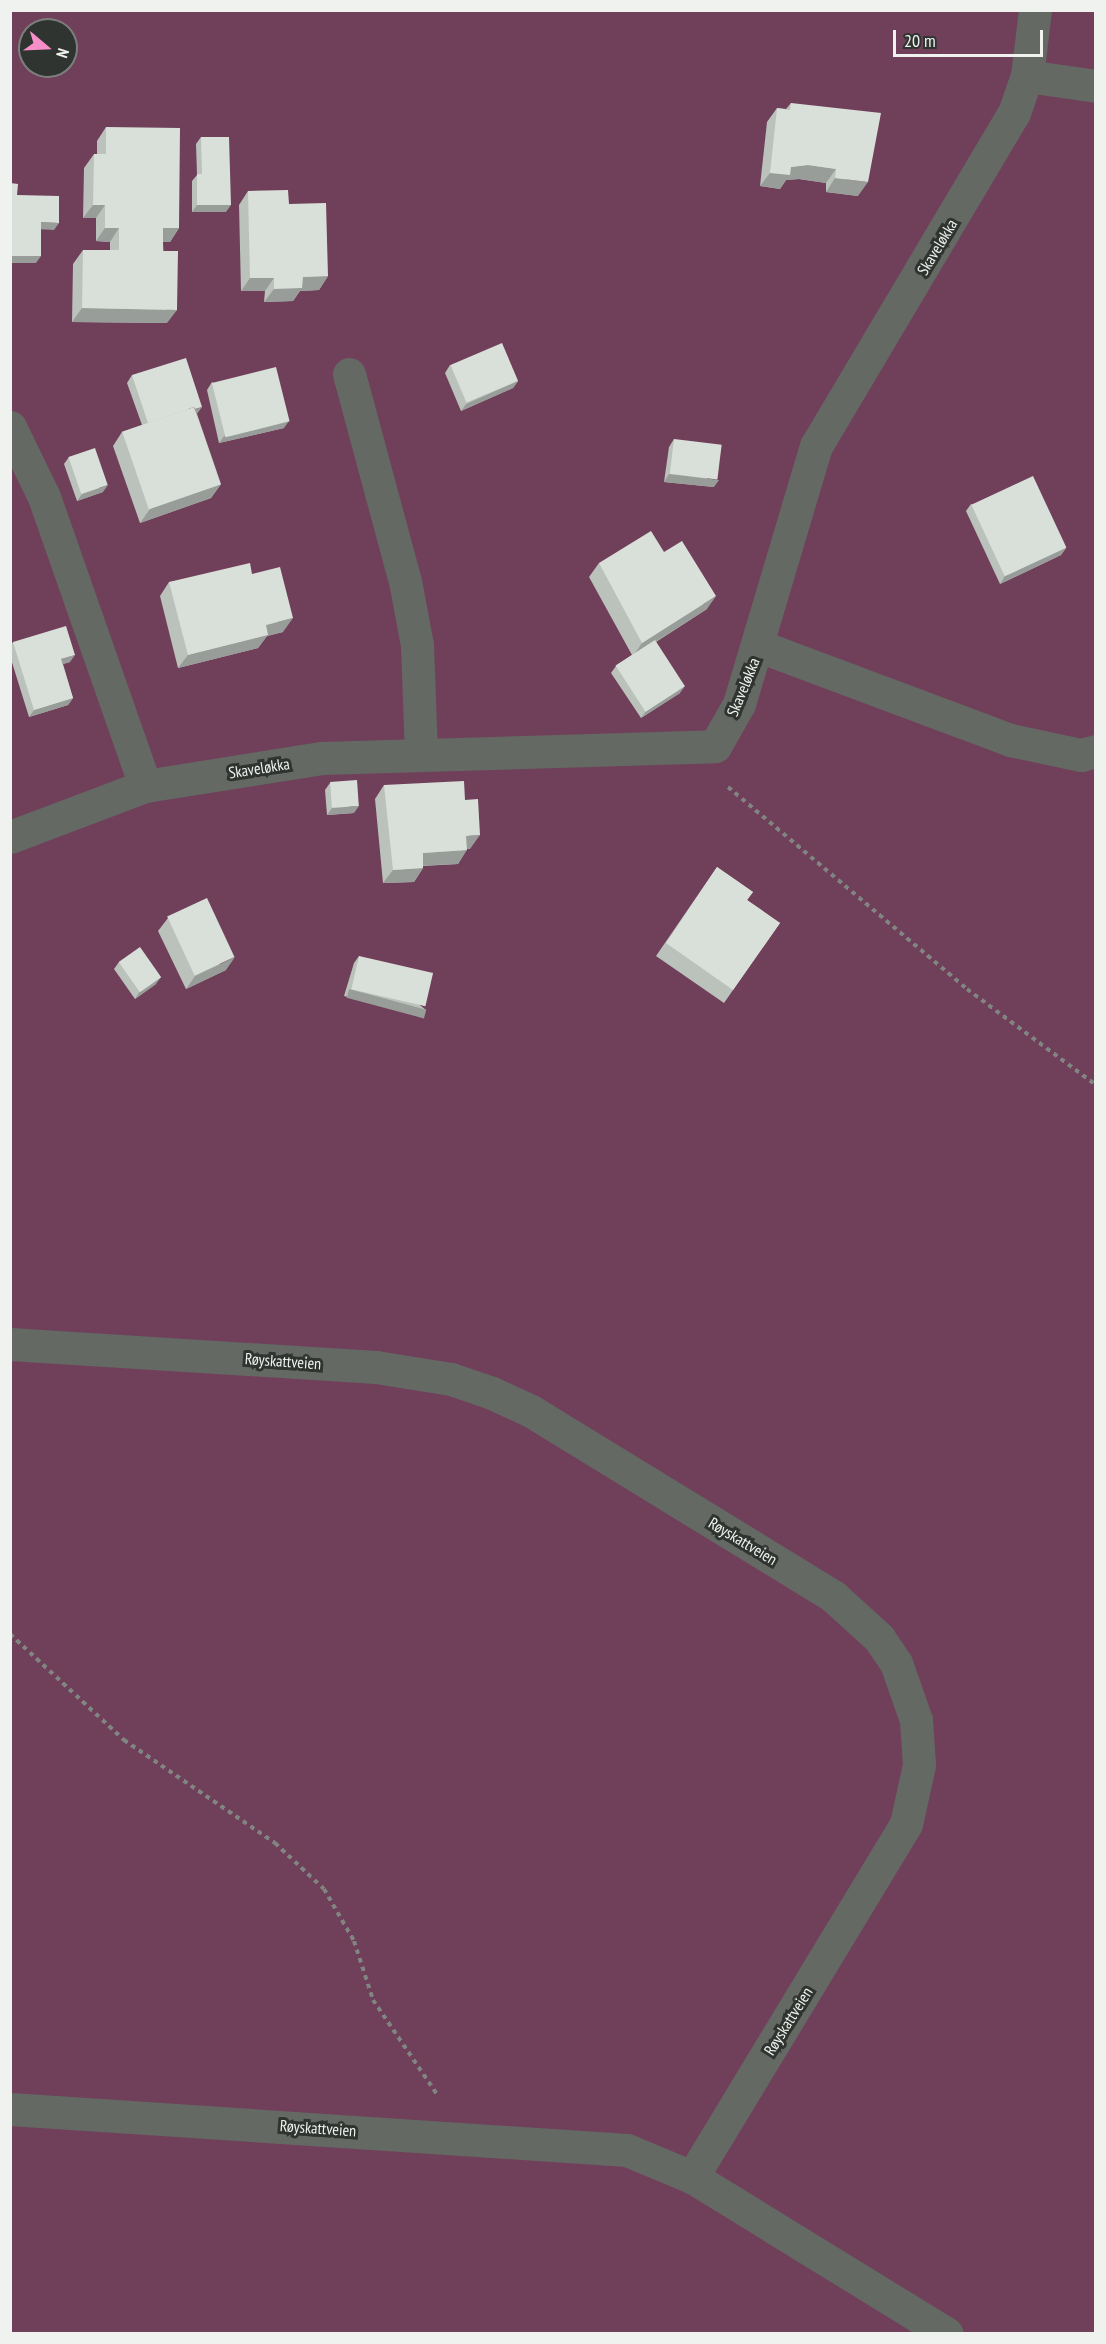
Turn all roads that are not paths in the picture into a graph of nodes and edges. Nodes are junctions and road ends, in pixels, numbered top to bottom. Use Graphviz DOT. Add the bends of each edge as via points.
graph roads {
  1 [pos="1035,10"];
  2 [pos="1027,76"];
  3 [pos="1095,86"];
  4 [pos="349,374"];
  5 [pos="10,427"];
  6 [pos="759,646"];
  7 [pos="1095,751"];
  8 [pos="421,752"];
  9 [pos="146,786"];
  10 [pos="10,837"];
  11 [pos="10,1344"];
  12 [pos="10,2109"];
  13 [pos="692,2177"];
  14 [pos="947,2334"];
  1 -- 2 [label="street, Skaveløkka"];
  2 -- 3 [label="street"];
  2 -- 6 [label="street, Skaveløkka" via="1014,113 935,252 852,379 816,446"];
  4 -- 8 [label="street" via="407,591 417,645"];
  5 -- 9 [label="street" via="44,497"];
  6 -- 7 [label="street" via="1010,740 1082,756"];
  6 -- 8 [label="street, Skaveløkka" via="740,704 715,746 689,750"];
  8 -- 9 [label="street, Skaveløkka" via="321,758"];
  9 -- 10 [label="street, Skaveløkka"];
  11 -- 13 [label="street, Røyskattveien" via="376,1367 452,1379 531,1411 834,1597 879,1638 904,1681 916,1720 919,1765 906,1824"];
  12 -- 13 [label="street, Røyskattveien" via="627,2150"];
  13 -- 14 [label="street, Røyskattveien"];
}
